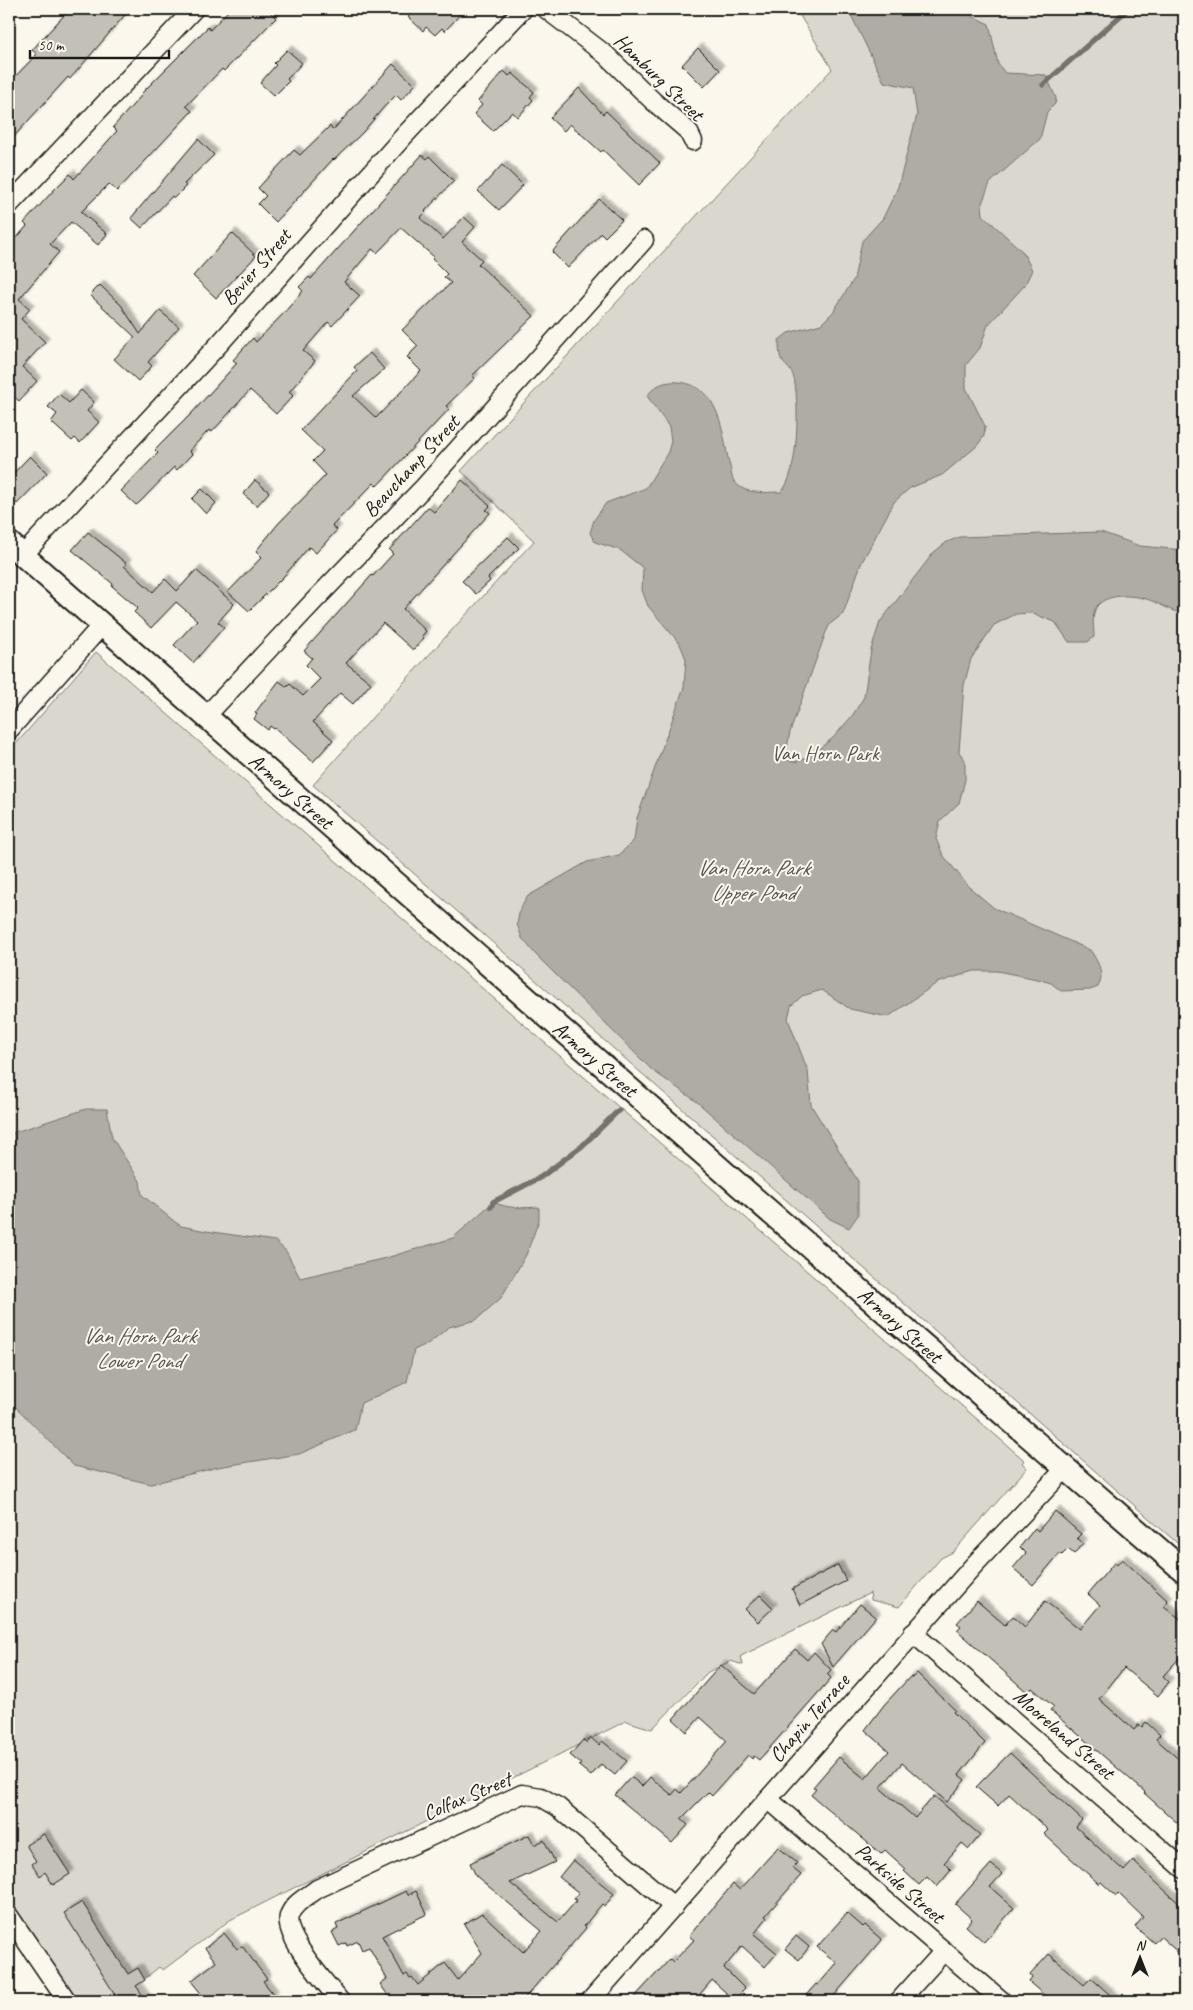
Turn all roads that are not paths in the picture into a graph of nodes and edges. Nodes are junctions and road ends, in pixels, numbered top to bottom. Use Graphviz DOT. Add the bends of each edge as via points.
graph roads {
  1 [pos="194,9"];
  2 [pos="523,9"];
  3 [pos="546,9"];
  4 [pos="693,141"];
  5 [pos="9,204"];
  6 [pos="644,240"];
  7 [pos="16,549"];
  8 [pos="102,625"];
  9 [pos="206,716"];
  10 [pos="9,730"];
  11 [pos="1066,1468"];
  12 [pos="1184,1571"];
  13 [pos="913,1633"];
  14 [pos="768,1799"];
  15 [pos="1184,1869"];
  16 [pos="674,1907"];
  17 [pos="9,1916"];
  18 [pos="944,1951"];
  19 [pos="67,2001"];
  20 [pos="340,2001"];
  21 [pos="590,2001"];
  22 [pos="899,2001"];
  23 [pos="1002,2001"];
  1 -- 5 [label="street"];
  2 -- 7 [label="street, Bevier Street" via="214,349"];
  3 -- 4 [label="street, Hamburg Street" via="606,55 688,130"];
  6 -- 9 [label="street, Beauchamp Street" via="424,487"];
  7 -- 8 [label="main road, Armory Street"];
  8 -- 9 [label="main road, Armory Street"];
  8 -- 10 [label="street"];
  9 -- 11 [label="main road, Armory Street"];
  11 -- 12 [label="main road, Armory Street"];
  11 -- 13 [label="street, Chapin Terrace"];
  13 -- 14 [label="street, Chapin Terrace"];
  13 -- 15 [label="street, Mooreland Street"];
  14 -- 16 [label="street, Chapin Terrace"];
  14 -- 18 [label="street, Parkside Street"];
  16 -- 20 [label="street, Colfax Street" via="558,1807 540,1797 522,1794 317,1890 294,1906 288,1925 295,1942"];
  16 -- 21 [label="street, Chapin Terrace"];
  17 -- 19 [label="street"];
  18 -- 22 [label="street"];
  18 -- 23 [label="street, Parkside Street"];
}
